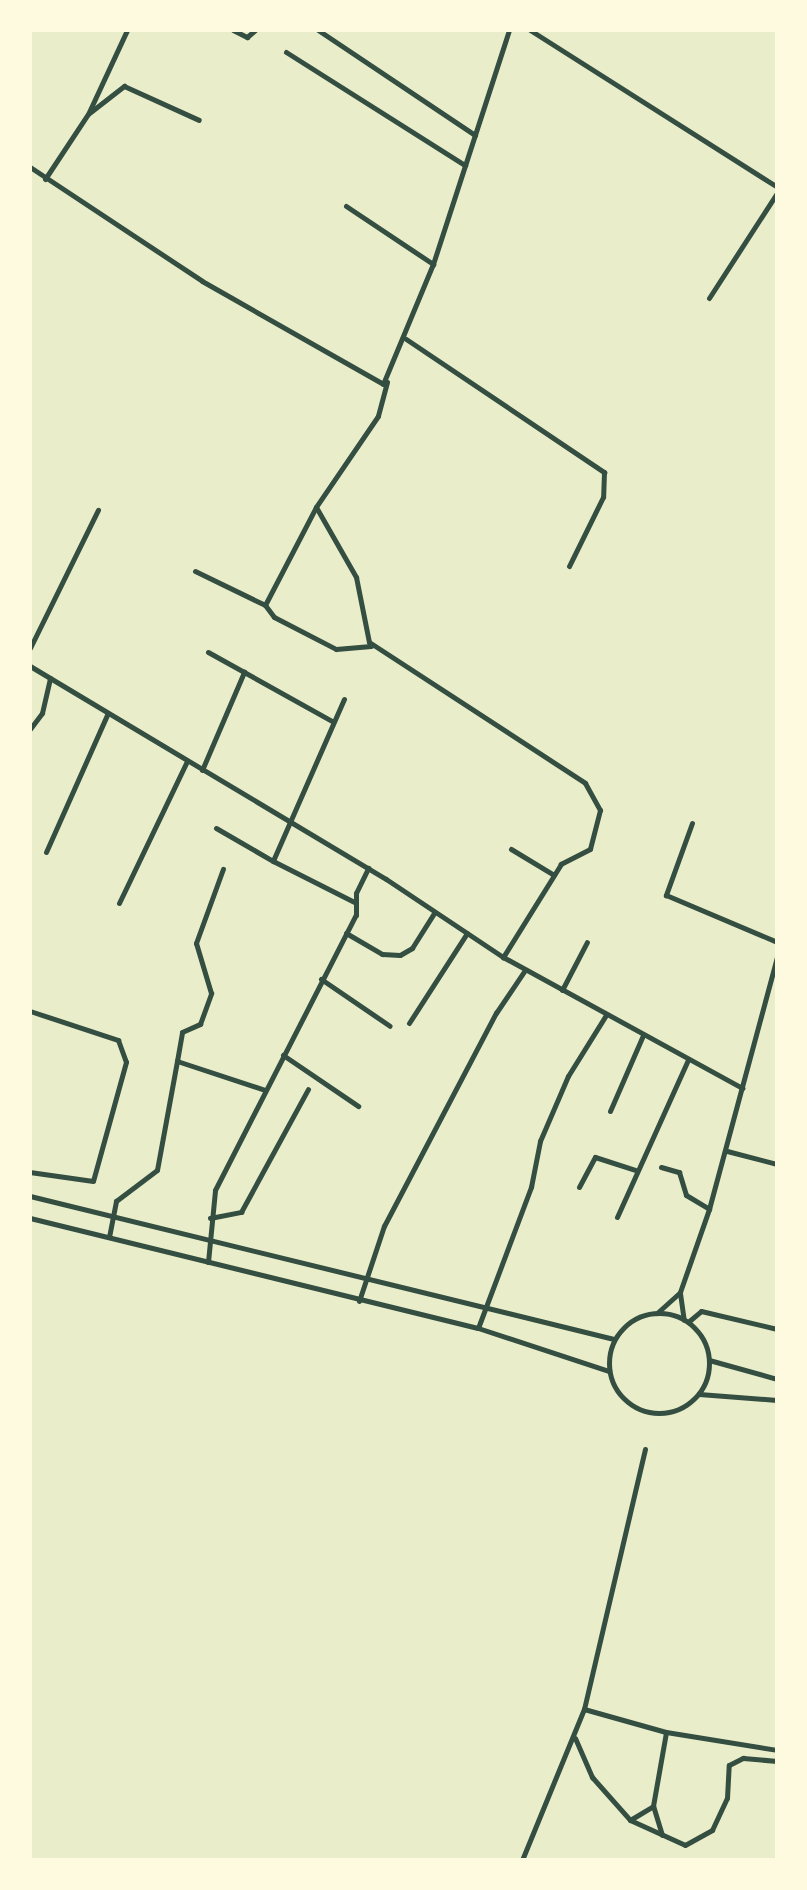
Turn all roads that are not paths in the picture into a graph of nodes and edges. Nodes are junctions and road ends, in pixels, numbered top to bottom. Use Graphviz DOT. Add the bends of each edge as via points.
graph roads {
  1 [pos="127,30"];
  2 [pos="233,30"];
  3 [pos="255,30"];
  4 [pos="318,30"];
  5 [pos="509,30"];
  6 [pos="530,30"];
  7 [pos="286,52"];
  8 [pos="88,114"];
  9 [pos="198,120"];
  10 [pos="474,135"];
  11 [pos="465,164"];
  12 [pos="30,167"];
  13 [pos="45,180"];
  14 [pos="777,190"];
  15 [pos="346,206"];
  16 [pos="433,264"];
  17 [pos="709,298"];
  18 [pos="406,340"];
  19 [pos="387,382"];
  20 [pos="316,506"];
  21 [pos="98,510"];
  22 [pos="569,566"];
  23 [pos="195,571"];
  24 [pos="265,605"];
  25 [pos="371,646"];
  26 [pos="30,648"];
  27 [pos="208,652"];
  28 [pos="30,666"];
  29 [pos="244,670"];
  30 [pos="50,678"];
  31 [pos="344,699"];
  32 [pos="108,713"];
  33 [pos="333,722"];
  34 [pos="30,729"];
  35 [pos="187,760"];
  36 [pos="202,770"];
  37 [pos="692,823"];
  38 [pos="292,825"];
  39 [pos="216,828"];
  40 [pos="511,848"];
  41 [pos="46,852"];
  42 [pos="273,861"];
  43 [pos="368,868"];
  44 [pos="223,869"];
  45 [pos="554,875"];
  46 [pos="354,902"];
  47 [pos="119,903"];
  48 [pos="434,913"];
  49 [pos="346,933"];
  50 [pos="467,933"];
  51 [pos="587,942"];
  52 [pos="777,942"];
  53 [pos="777,956"];
  54 [pos="503,957"];
  55 [pos="525,970"];
  56 [pos="774,975"];
  57 [pos="321,979"];
  58 [pos="562,990"];
  59 [pos="30,1011"];
  60 [pos="606,1015"];
  61 [pos="409,1024"];
  62 [pos="390,1026"];
  63 [pos="643,1035"];
  64 [pos="284,1055"];
  65 [pos="688,1060"];
  66 [pos="177,1061"];
  67 [pos="742,1088"];
  68 [pos="308,1089"];
  69 [pos="265,1090"];
  70 [pos="358,1106"];
  71 [pos="610,1111"];
  72 [pos="726,1150"];
  73 [pos="777,1164"];
  74 [pos="660,1167"];
  75 [pos="636,1171"];
  76 [pos="30,1172"];
  77 [pos="579,1187"];
  78 [pos="30,1196"];
  79 [pos="709,1210"];
  80 [pos="30,1218"];
  81 [pos="112,1218"];
  82 [pos="210,1218"];
  83 [pos="618,1218"];
  84 [pos="109,1237"];
  85 [pos="210,1243"];
  86 [pos="208,1262"];
  87 [pos="366,1277"];
  88 [pos="680,1292"];
  89 [pos="359,1302"];
  90 [pos="485,1306"];
  91 [pos="657,1313"];
  92 [pos="686,1321"];
  93 [pos="478,1328"];
  94 [pos="777,1330"];
  95 [pos="614,1339"];
  96 [pos="709,1360"];
  97 [pos="609,1371"];
  98 [pos="777,1379"];
  99 [pos="699,1394"];
  100 [pos="777,1400"];
  101 [pos="645,1450"];
  102 [pos="584,1709"];
  103 [pos="666,1732"];
  104 [pos="574,1736"];
  105 [pos="777,1750"];
  106 [pos="777,1761"];
  107 [pos="653,1806"];
  108 [pos="630,1820"];
  109 [pos="662,1836"];
  110 [pos="522,1860"];
  1 -- 8 [label="street"];
  2 -- 3 [label="street" via="246,36"];
  4 -- 10 [label="street"];
  5 -- 10 [label="street"];
  6 -- 14 [label="street"];
  7 -- 11 [label="street"];
  8 -- 9 [label="street" via="124,86"];
  8 -- 13 [label="street"];
  10 -- 11 [label="street"];
  11 -- 16 [label="street"];
  12 -- 13 [label="street"];
  13 -- 19 [label="street" via="202,281 376,383"];
  14 -- 17 [label="street"];
  15 -- 16 [label="street"];
  16 -- 18 [label="street"];
  18 -- 19 [label="street"];
  18 -- 22 [label="street" via="604,472 603,497"];
  19 -- 20 [label="street" via="378,416"];
  20 -- 24 [label="street"];
  20 -- 25 [label="street" via="356,577"];
  21 -- 26 [label="street"];
  23 -- 24 [label="street"];
  24 -- 25 [label="street" via="336,649"];
  25 -- 45 [label="street" via="590,787 600,831 590,849"];
  27 -- 29 [label="street"];
  28 -- 30 [label="street"];
  29 -- 33 [label="street"];
  29 -- 36 [label="street"];
  30 -- 32 [label="street"];
  30 -- 34 [label="street" via="42,713"];
  31 -- 33 [label="street"];
  32 -- 35 [label="street"];
  32 -- 41 [label="street"];
  33 -- 38 [label="street"];
  35 -- 36 [label="street"];
  35 -- 47 [label="street"];
  36 -- 38 [label="street"];
  37 -- 52 [label="street" via="666,895"];
  38 -- 42 [label="street"];
  38 -- 43 [label="street"];
  39 -- 42 [label="street"];
  40 -- 45 [label="street"];
  42 -- 46 [label="street"];
  43 -- 46 [label="street"];
  43 -- 48 [label="street"];
  44 -- 66 [label="street" via="196,943 211,993 200,1024 182,1032"];
  45 -- 54 [label="street"];
  46 -- 49 [label="street"];
  48 -- 49 [label="street" via="400,956 382,954"];
  48 -- 50 [label="street"];
  49 -- 57 [label="street"];
  50 -- 54 [label="street"];
  50 -- 61 [label="street"];
  51 -- 58 [label="street"];
  53 -- 56 [label="street"];
  54 -- 55 [label="street"];
  55 -- 58 [label="street"];
  55 -- 87 [label="street" via="496,1012 384,1226"];
  56 -- 67 [label="street"];
  57 -- 62 [label="street"];
  57 -- 64 [label="street"];
  58 -- 60 [label="street"];
  59 -- 76 [label="street" via="118,1040 126,1062 93,1181"];
  60 -- 63 [label="street"];
  60 -- 90 [label="street" via="557,1101"];
  63 -- 65 [label="street"];
  63 -- 71 [label="street"];
  64 -- 69 [label="street"];
  64 -- 70 [label="street"];
  65 -- 67 [label="street"];
  65 -- 75 [label="street"];
  66 -- 69 [label="street"];
  66 -- 81 [label="street" via="156,1170 141,1188 120,1196"];
  67 -- 72 [label="street"];
  68 -- 82 [label="street" via="240,1212"];
  69 -- 82 [label="street" via="215,1190"];
  72 -- 73 [label="street"];
  72 -- 79 [label="street"];
  74 -- 79 [label="street" via="679,1172 686,1194"];
  75 -- 77 [label="street" via="595,1157"];
  75 -- 83 [label="street"];
  78 -- 81 [label="street"];
  79 -- 88 [label="street"];
  80 -- 84 [label="street"];
  81 -- 84 [label="street"];
  81 -- 85 [label="street"];
  82 -- 85 [label="street"];
  84 -- 86 [label="street"];
  85 -- 86 [label="street"];
  85 -- 87 [label="street"];
  86 -- 89 [label="street"];
  87 -- 89 [label="street"];
  87 -- 90 [label="street"];
  88 -- 91 [label="street"];
  88 -- 92 [label="street"];
  89 -- 93 [label="street"];
  90 -- 93 [label="street"];
  90 -- 95 [label="street"];
  91 -- 92 [label="street"];
  91 -- 95 [label="street" via="633,1320"];
  92 -- 94 [label="street" via="702,1311"];
  92 -- 96 [label="street" via="703,1339"];
  93 -- 97 [label="street"];
  95 -- 97 [label="street"];
  96 -- 98 [label="street"];
  96 -- 99 [label="street"];
  97 -- 99 [label="street" via="623,1399 651,1413 683,1408"];
  99 -- 100 [label="street"];
  101 -- 102 [label="street"];
  102 -- 103 [label="street"];
  102 -- 104 [label="street"];
  103 -- 105 [label="street"];
  103 -- 107 [label="street"];
  104 -- 108 [label="street" via="592,1777"];
  104 -- 110 [label="street"];
  106 -- 109 [label="street" via="744,1758 729,1765 727,1798 702,1841 685,1844"];
  107 -- 108 [label="street"];
  107 -- 109 [label="street"];
  108 -- 109 [label="street"];
}
